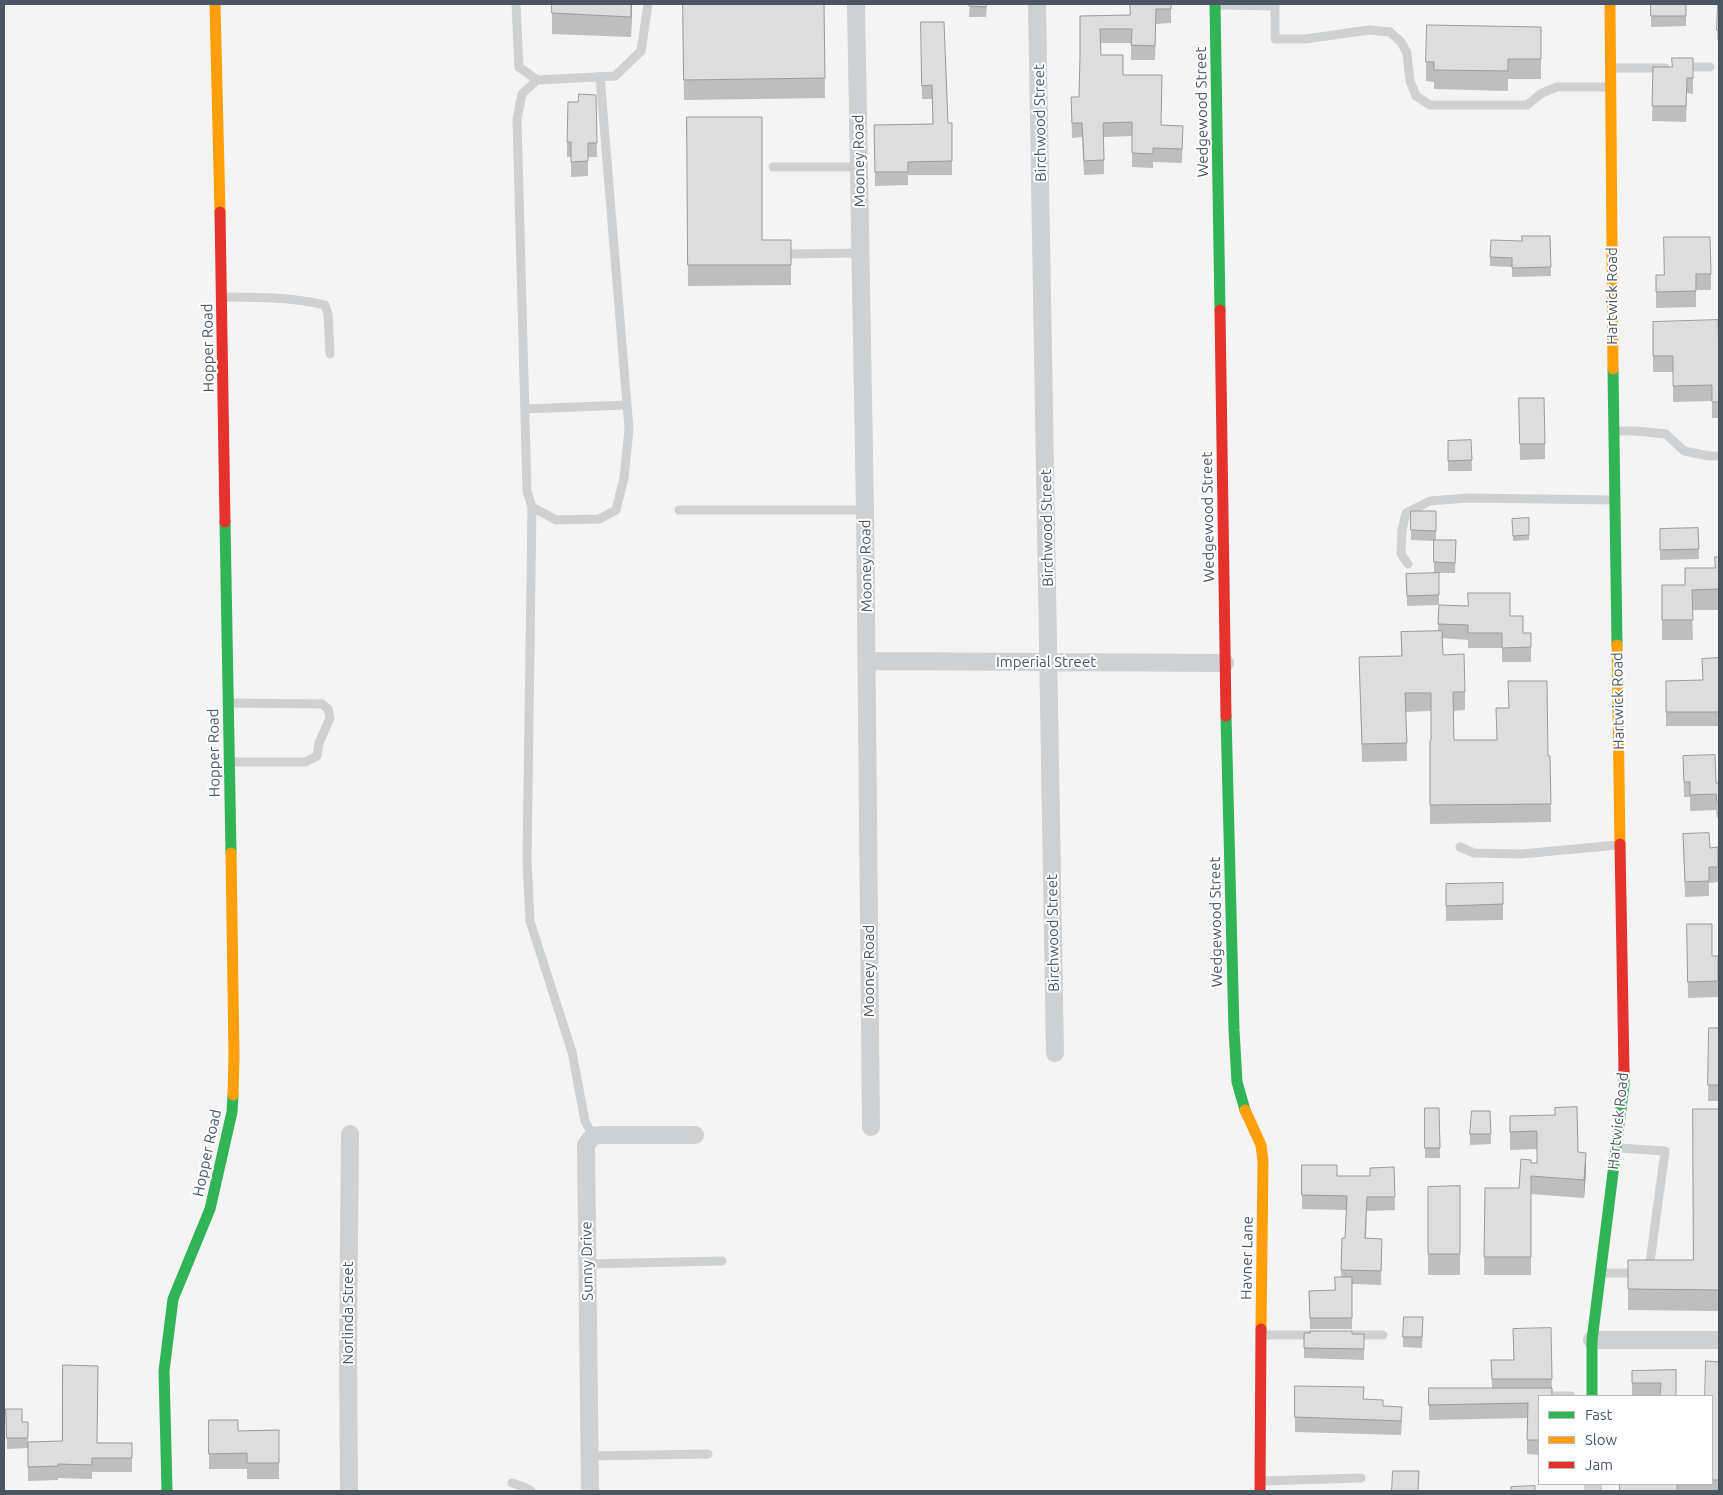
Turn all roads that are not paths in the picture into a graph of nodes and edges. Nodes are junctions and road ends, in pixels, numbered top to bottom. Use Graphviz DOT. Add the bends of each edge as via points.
graph roads {
  1 [pos="215,4"];
  2 [pos="516,4"];
  3 [pos="648,4"];
  4 [pos="856,4"];
  5 [pos="1038,4"];
  6 [pos="1215,4"];
  7 [pos="1610,4"];
  8 [pos="1275,5"];
  9 [pos="1710,67"];
  10 [pos="1611,68"];
  11 [pos="600,76"];
  12 [pos="537,80"];
  13 [pos="1611,86"];
  14 [pos="859,166"];
  15 [pos="773,167"];
  16 [pos="861,253"];
  17 [pos="788,254"];
  18 [pos="222,297"];
  19 [pos="330,354"];
  20 [pos="627,406"];
  21 [pos="525,409"];
  22 [pos="1614,432"];
  23 [pos="1719,456"];
  24 [pos="1615,500"];
  25 [pos="532,507"];
  26 [pos="679,510"];
  27 [pos="866,510"];
  28 [pos="1408,564"];
  29 [pos="867,661"];
  30 [pos="1049,662"];
  31 [pos="1225,663"];
  32 [pos="228,703"];
  33 [pos="229,762"];
  34 [pos="1620,845"];
  35 [pos="1460,847"];
  36 [pos="1234,1030"];
  37 [pos="1055,1053"];
  38 [pos="871,1127"];
  39 [pos="350,1134"];
  40 [pos="695,1135"];
  41 [pos="593,1136"];
  42 [pos="1616,1148"];
  43 [pos="722,1261"];
  44 [pos="587,1264"];
  45 [pos="1600,1273"];
  46 [pos="1261,1335"];
  47 [pos="1327,1335"];
  48 [pos="1346,1335"];
  49 [pos="1383,1335"];
  50 [pos="1592,1340"];
  51 [pos="1719,1340"];
  52 [pos="1592,1395"];
  53 [pos="1532,1396"];
  54 [pos="1538,1396"];
  55 [pos="708,1454"];
  56 [pos="590,1456"];
  57 [pos="1361,1478"];
  58 [pos="512,1483"];
  59 [pos="1260,1486"];
  60 [pos="167,1491"];
  61 [pos="349,1491"];
  62 [pos="532,1491"];
  63 [pos="590,1491"];
  1 -- 18 [label="street, Hopper Road"];
  2 -- 12 [label="lane" via="518,67"];
  3 -- 11 [label="lane" via="641,51 615,76"];
  4 -- 14 [label="street, Mooney Road"];
  5 -- 30 [label="street, Birchwood Street"];
  6 -- 8 [label="lane"];
  6 -- 31 [label="street, Wedgewood Street"];
  7 -- 10 [label="street, Hartwick Road"];
  8 -- 13 [label="lane" via="1275,38 1305,38 1369,30 1390,32 1407,53 1410,81 1416,96 1430,106 1527,105 1542,93 1557,87"];
  9 -- 10 [label="lane"];
  10 -- 13 [label="street, Hartwick Road"];
  11 -- 12 [label="lane"];
  11 -- 20 [label="lane"];
  12 -- 21 [label="lane" via="522,94 517,119"];
  13 -- 22 [label="street, Hartwick Road"];
  14 -- 15 [label="lane"];
  14 -- 16 [label="street, Mooney Road"];
  16 -- 17 [label="lane"];
  16 -- 27 [label="street, Mooney Road"];
  18 -- 19 [label="lane" via="325,305"];
  18 -- 32 [label="street, Hopper Road"];
  20 -- 21 [label="lane"];
  20 -- 25 [label="lane" via="629,429 624,478 616,510 599,519 556,520"];
  21 -- 25 [label="lane" via="527,491"];
  22 -- 23 [label="lane" via="1666,434 1684,451"];
  22 -- 24 [label="street, Hartwick Road"];
  24 -- 28 [label="lane" via="1467,498 1430,501 1406,513 1401,554"];
  24 -- 34 [label="street, Hartwick Road"];
  25 -- 41 [label="lane" via="527,860 530,921 572,1052 585,1121"];
  26 -- 27 [label="lane"];
  27 -- 29 [label="street, Mooney Road"];
  29 -- 30 [label="street, Imperial Street"];
  29 -- 38 [label="street, Mooney Road"];
  30 -- 31 [label="street, Imperial Street"];
  30 -- 37 [label="street, Birchwood Street"];
  31 -- 36 [label="street, Wedgewood Street"];
  32 -- 33 [label="street, Hopper Road"];
  32 -- 33 [label="lane" via="322,704 328,709 330,718 317,756 313,759 305,762"];
  33 -- 60 [label="street, Hopper Road" via="232,1112 210,1209 174,1299 164,1370"];
  34 -- 35 [label="lane" via="1521,854 1474,853"];
  34 -- 42 [label="street, Hartwick Road" via="1624,1084"];
  36 -- 46 [label="street, Havner Lane" via="1237,1082 1246,1113 1261,1145 1263,1161"];
  39 -- 61 [label="street, Norlinda Street"];
  40 -- 41 [label="street"];
  41 -- 44 [label="street, Sunny Drive" via="585,1148"];
  42 -- 45 [label="street, Hartwick Road"];
  42 -- 45 [label="lane" via="1665,1151 1649,1272"];
  43 -- 44 [label="lane"];
  44 -- 56 [label="street, Sunny Drive"];
  45 -- 50 [label="street, Hartwick Road"];
  46 -- 47 [label="lane"];
  46 -- 59 [label="street, Havner Lane"];
  48 -- 49 [label="lane"];
  50 -- 51 [label="street"];
  50 -- 52 [label="street, Hartwick Road"];
  53 -- 54 [label="lane"];
  55 -- 56 [label="lane"];
  56 -- 63 [label="street, Sunny Drive"];
  57 -- 59 [label="lane"];
  58 -- 62 [label="lane"];
}
